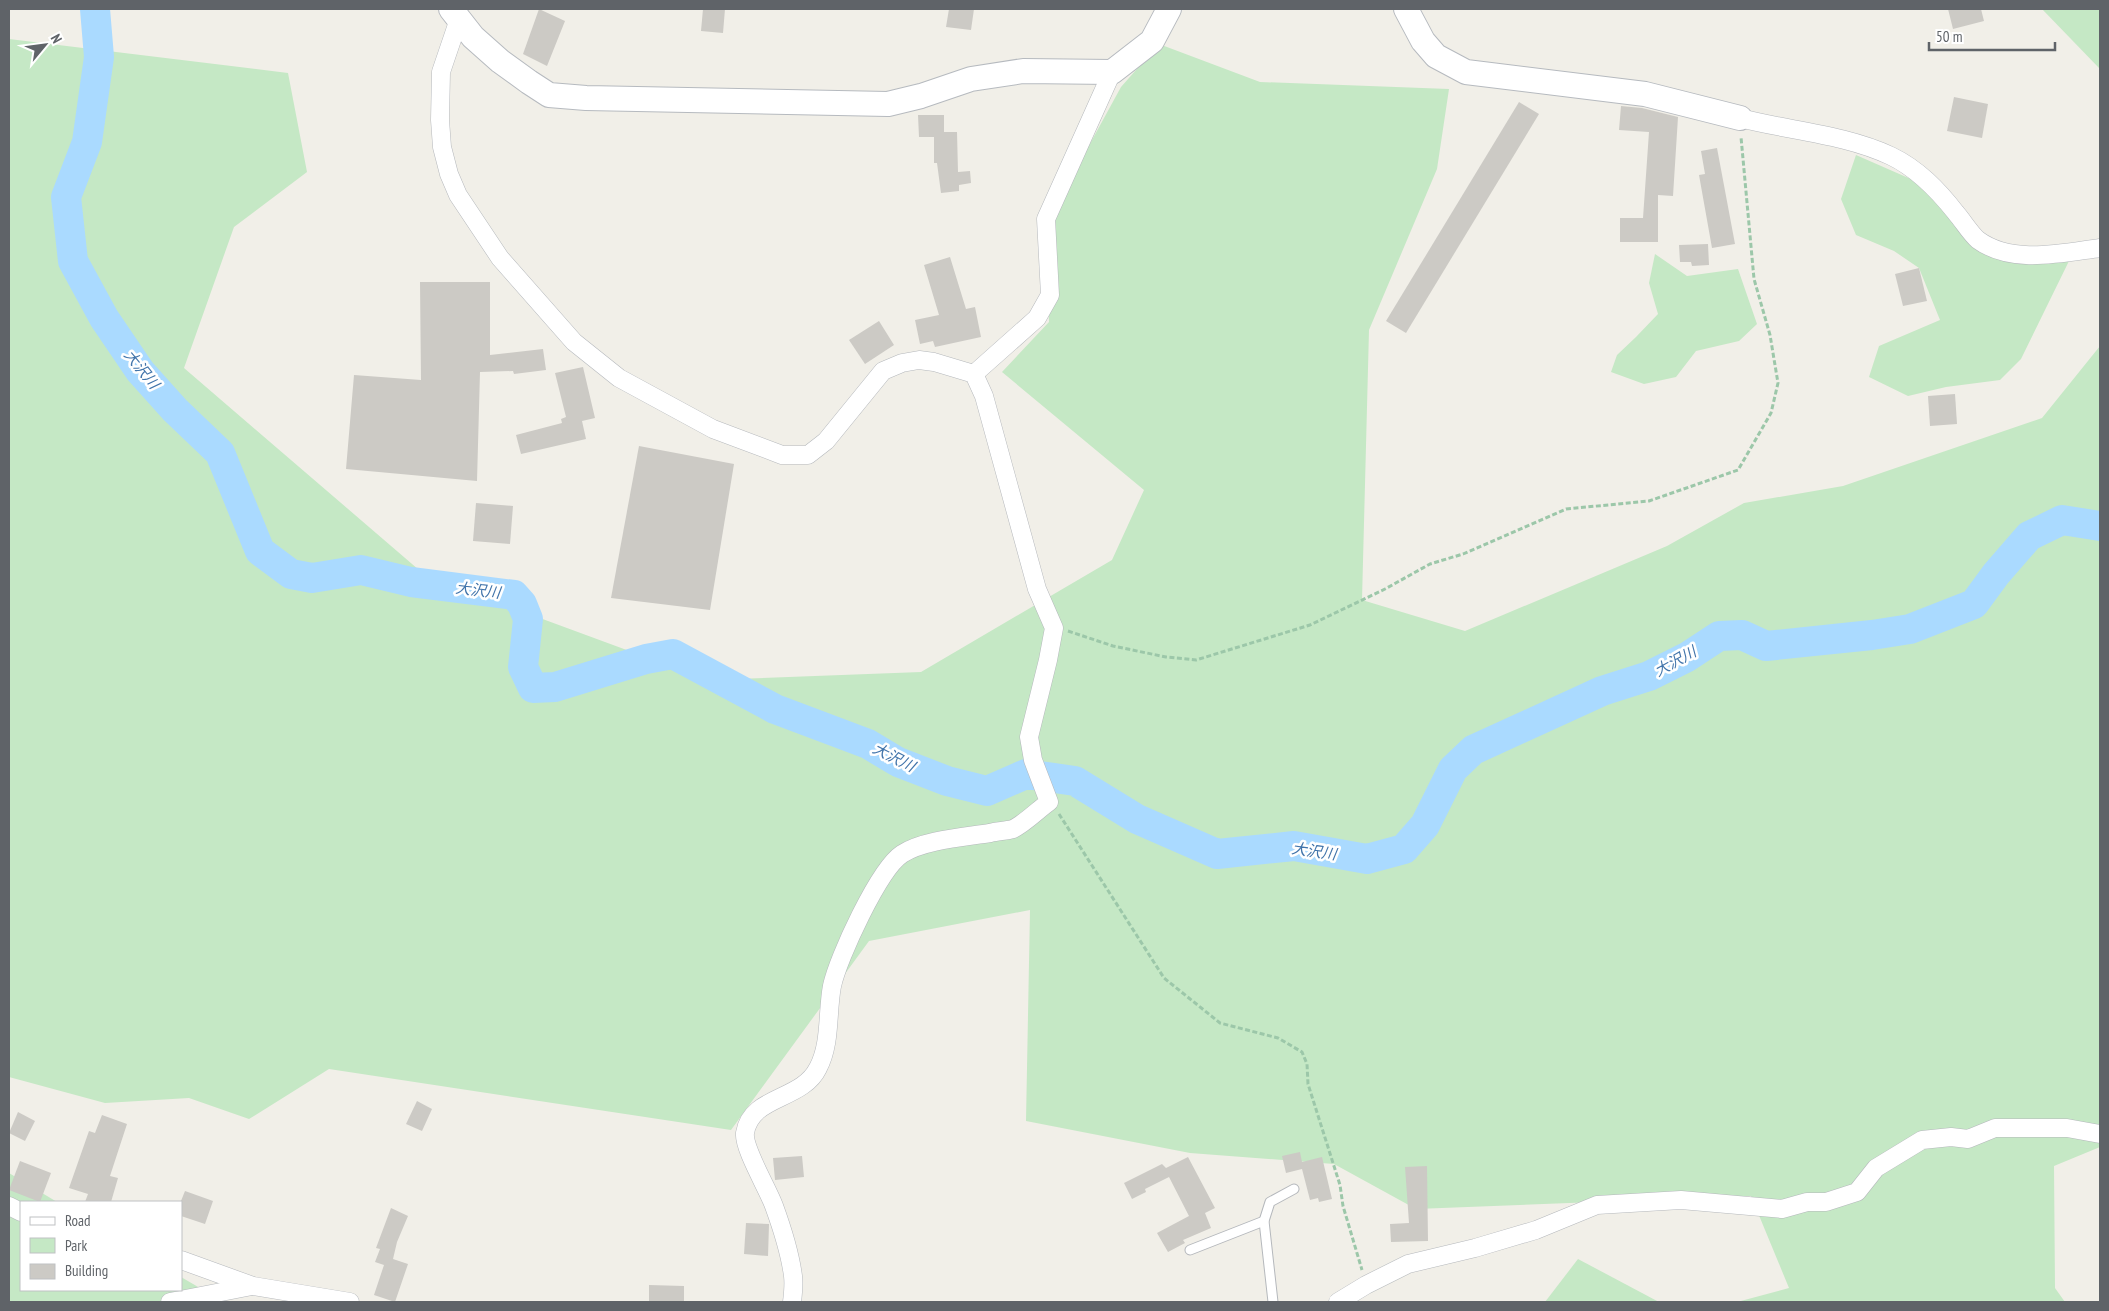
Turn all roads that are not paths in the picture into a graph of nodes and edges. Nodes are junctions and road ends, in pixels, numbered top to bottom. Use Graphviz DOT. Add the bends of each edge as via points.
graph roads {
  1 [pos="1169,9"];
  2 [pos="1406,9"];
  3 [pos="455,14"];
  4 [pos="1112,72"];
  5 [pos="1740,118"];
  6 [pos="2100,248"];
  7 [pos="974,374"];
  8 [pos="2100,1134"];
  9 [pos="1294,1189"];
  10 [pos="1264,1221"];
  11 [pos="1190,1250"];
  12 [pos="182,1260"];
  13 [pos="253,1286"];
  14 [pos="170,1302"];
  15 [pos="350,1302"];
  16 [pos="792,1302"];
  17 [pos="1273,1302"];
  18 [pos="1338,1302"];
  1 -- 4 [label="street" via="1152,41"];
  2 -- 5 [label="street" via="1423,41 1436,56 1466,72 1645,94"];
  3 -- 4 [label="street" via="473,37 500,61 549,95 888,104 971,79 1023,71"];
  3 -- 7 [label="street" via="441,72 440,120 442,148 458,195 500,258 574,342 619,378 714,429 782,455 808,455 826,441 884,371 919,360"];
  4 -- 7 [label="street" via="1046,219 1050,295 1036,318"];
  5 -- 6 [label="street" via="1853,142 1892,156 1936,188 1977,239 2000,250 2024,255"];
  7 -- 16 [label="street" via="984,396 1037,589 1054,628 1029,737 1033,760 1049,802 1013,829 929,843 902,854 883,873 842,953 832,986 819,1067 811,1080 794,1093 764,1105 750,1116 745,1134 785,1244 793,1276"];
  8 -- 18 [label="street" via="2067,1128 1995,1128 1968,1139 1922,1140 1876,1168 1857,1192 1826,1202 1807,1202 1782,1209 1681,1200 1597,1205 1536,1230 1408,1264"];
  9 -- 10 [label="lane" via="1270,1202"];
  10 -- 11 [label="lane"];
  10 -- 17 [label="lane"];
  12 -- 13 [label="street"];
  13 -- 14 [label="street"];
  13 -- 15 [label="street"];
}
